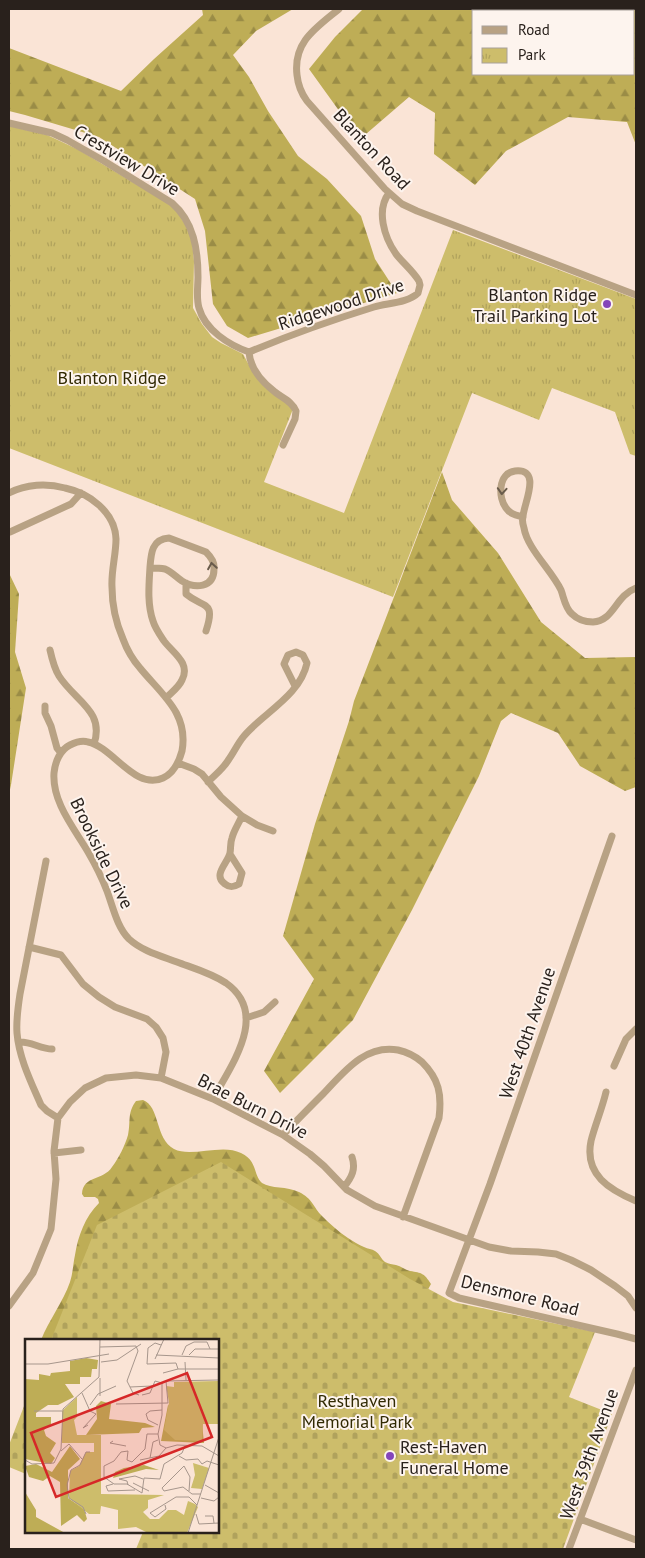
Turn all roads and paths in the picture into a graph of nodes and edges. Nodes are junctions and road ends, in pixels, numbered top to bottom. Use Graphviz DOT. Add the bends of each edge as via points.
graph roads {
  1 [pos="339,9"];
  2 [pos="9,123"];
  3 [pos="389,192"];
  4 [pos="636,295"];
  5 [pos="249,352"];
  6 [pos="284,445"];
  7 [pos="9,493"];
  8 [pos="81,493"];
  9 [pos="523,517"];
  10 [pos="10,532"];
  11 [pos="150,568"];
  12 [pos="186,583"];
  13 [pos="636,588"];
  14 [pos="206,631"];
  15 [pos="50,650"];
  16 [pos="295,686"];
  17 [pos="166,697"];
  18 [pos="45,706"];
  19 [pos="94,744"];
  20 [pos="61,753"];
  21 [pos="178,763"];
  22 [pos="208,782"];
  23 [pos="242,816"];
  24 [pos="273,831"];
  25 [pos="612,836"];
  26 [pos="230,854"];
  27 [pos="46,861"];
  28 [pos="29,947"];
  29 [pos="275,1002"];
  30 [pos="246,1018"];
  31 [pos="636,1028"];
  32 [pos="18,1042"];
  33 [pos="52,1049"];
  34 [pos="614,1066"];
  35 [pos="161,1078"];
  36 [pos="606,1092"];
  37 [pos="213,1099"];
  38 [pos="58,1118"];
  39 [pos="283,1135"];
  40 [pos="81,1150"];
  41 [pos="54,1154"];
  42 [pos="352,1157"];
  43 [pos="344,1187"];
  44 [pos="636,1201"];
  45 [pos="403,1217"];
  46 [pos="469,1240"];
  47 [pos="11,1295"];
  48 [pos="9,1306"];
  49 [pos="636,1308"];
  50 [pos="636,1339"];
  51 [pos="636,1370"];
  52 [pos="580,1520"];
  53 [pos="636,1540"];
  54 [pos="569,1549"];
  1 -- 3 [label="street, Blanton Road" via="312,31 302,44 297,56 298,82 306,101"];
  2 -- 5 [label="street, Crestview Drive" via="67,140 179,209 189,224 198,258 198,307 201,314 221,338"];
  3 -- 4 [label="street, Blanton Road" via="402,204 417,211"];
  3 -- 5 [label="street, Ridgewood Drive" via="382,209 384,228 395,252 419,281 418,293 409,299 326,323"];
  5 -- 6 [label="street" via="261,379 296,411"];
  7 -- 8 [label="street" via="16,489 54,485"];
  8 -- 10 [label="street" via="71,504"];
  8 -- 17 [label="street" via="100,506 114,529 112,598 123,640 136,663"];
  9 -- 9 [label="street, one-way" via="530,483 524,472 513,471 504,477 501,499 510,512"];
  9 -- 13 [label="street" via="529,542 574,616 588,622 602,620 625,594"];
  11 -- 12 [label="street" via="168,570"];
  12 -- 11 [label="street, one-way" via="204,586 211,581 214,564 206,552 163,538 152,549"];
  11 -- 17 [label="street" via="154,623 185,669 182,681"];
  12 -- 14 [label="street" via="186,594 210,611"];
  15 -- 19 [label="street" via="60,677 94,718 97,732"];
  16 -- 16 [label="street" via="307,663 303,655 296,652 288,655 284,664"];
  16 -- 22 [label="street" via="244,736 229,760"];
  17 -- 21 [label="street" via="181,728 182,748"];
  18 -- 20 [label="street" via="44,711"];
  19 -- 20 [label="street" via="77,742"];
  19 -- 21 [label="street" via="132,772 151,781 168,775"];
  20 -- 30 [label="street, Brookside Drive" via="54,776 59,802 88,852 125,934 148,950 229,985 242,1001"];
  21 -- 22 [label="street" via="202,774"];
  22 -- 23 [label="street"];
  23 -- 24 [label="street"];
  23 -- 26 [label="street" via="232,838"];
  25 -- 46 [label="street, West 40th Avenue"];
  27 -- 28 [label="street"];
  28 -- 32 [label="street" via="17,1011"];
  28 -- 35 [label="street" via="61,955 83,984 99,997 147,1019 156,1027 166,1052"];
  29 -- 30 [label="street" via="264,1012"];
  30 -- 37 [label="street" via="244,1038"];
  31 -- 34 [label="street" via="626,1039"];
  32 -- 33 [label="street"];
  32 -- 38 [label="street" via="41,1105"];
  35 -- 37 [label="street, Brae Burn Drive"];
  35 -- 38 [label="street, Brae Burn Drive" via="136,1075 106,1078 85,1088"];
  36 -- 44 [label="street" via="591,1141 591,1162 608,1188"];
  37 -- 39 [label="street, Brae Burn Drive"];
  38 -- 41 [label="street"];
  39 -- 43 [label="street, Brae Burn Drive" via="310,1154"];
  39 -- 45 [label="street" via="347,1068 362,1057 389,1049 420,1060 433,1074 439,1089 439,1118"];
  40 -- 41 [label="street"];
  41 -- 47 [label="street" via="56,1179 51,1229 33,1273"];
  42 -- 43 [label="street" via="352,1178"];
  43 -- 45 [label="street, Brae Burn Drive" via="364,1201"];
  45 -- 46 [label="street, Brae Burn Drive"];
  46 -- 49 [label="street, Brae Burn Drive" via="501,1250 556,1254 571,1260 615,1286"];
  46 -- 50 [label="street, Densmore Road" via="449,1294"];
  47 -- 48 [label="street"];
  51 -- 52 [label="street, West 39th Avenue"];
  52 -- 53 [label="street"];
  52 -- 54 [label="street, West 39th Avenue"];
}
